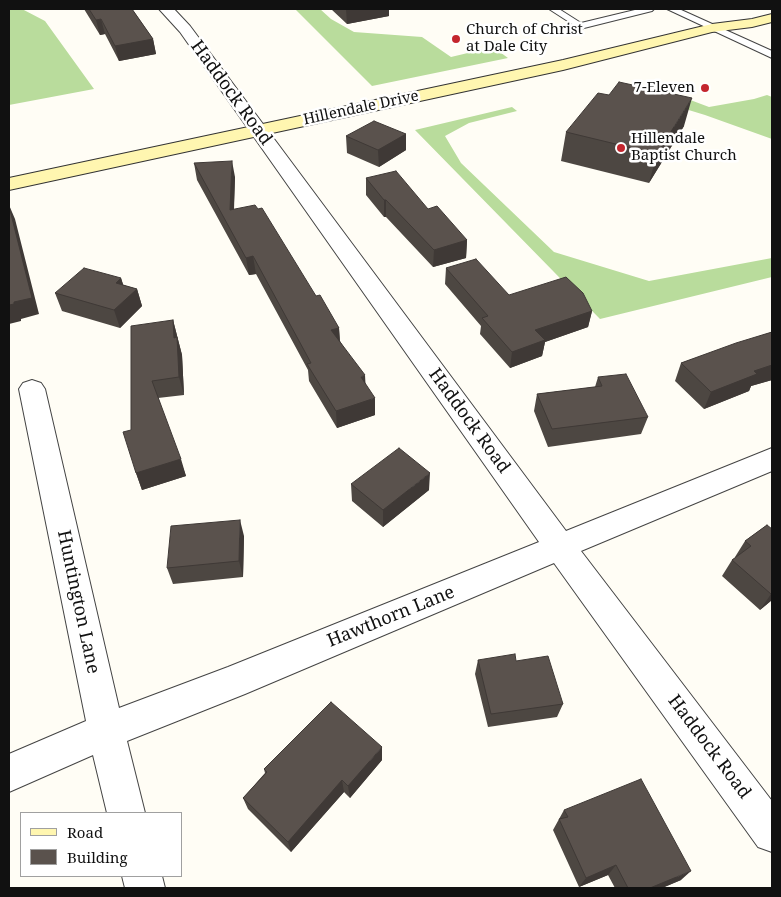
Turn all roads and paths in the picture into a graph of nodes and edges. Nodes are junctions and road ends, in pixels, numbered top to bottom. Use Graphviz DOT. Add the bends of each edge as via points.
graph roads {
  1 [pos="166,9"];
  2 [pos="553,9"];
  3 [pos="650,9"];
  4 [pos="672,9"];
  5 [pos="725,12"];
  6 [pos="772,18"];
  7 [pos="712,28"];
  8 [pos="772,55"];
  9 [pos="259,130"];
  10 [pos="9,184"];
  11 [pos="32,389"];
  12 [pos="772,459"];
  13 [pos="560,547"];
  14 [pos="106,731"];
  15 [pos="9,773"];
  16 [pos="126,812"];
  17 [pos="772,833"];
  1 -- 9 [label="street, Haddock Road" via="185,29"];
  2 -- 3 [label="lane" via="580,26"];
  4 -- 7 [label="lane"];
  5 -- 7 [label="main road"];
  6 -- 7 [label="main road, Hillendale Drive"];
  7 -- 8 [label="lane"];
  7 -- 9 [label="main road, Hillendale Drive" via="563,65"];
  9 -- 10 [label="main road, Hillendale Drive"];
  9 -- 13 [label="street, Haddock Road"];
  11 -- 14 [label="street, Huntington Lane"];
  12 -- 13 [label="street, Hawthorn Lane"];
  13 -- 14 [label="street, Hawthorn Lane" via="234,682"];
  13 -- 17 [label="street, Haddock Road"];
  14 -- 15 [label="street, Hawthorn Lane"];
  14 -- 16 [label="street, Huntington Lane"];
}
